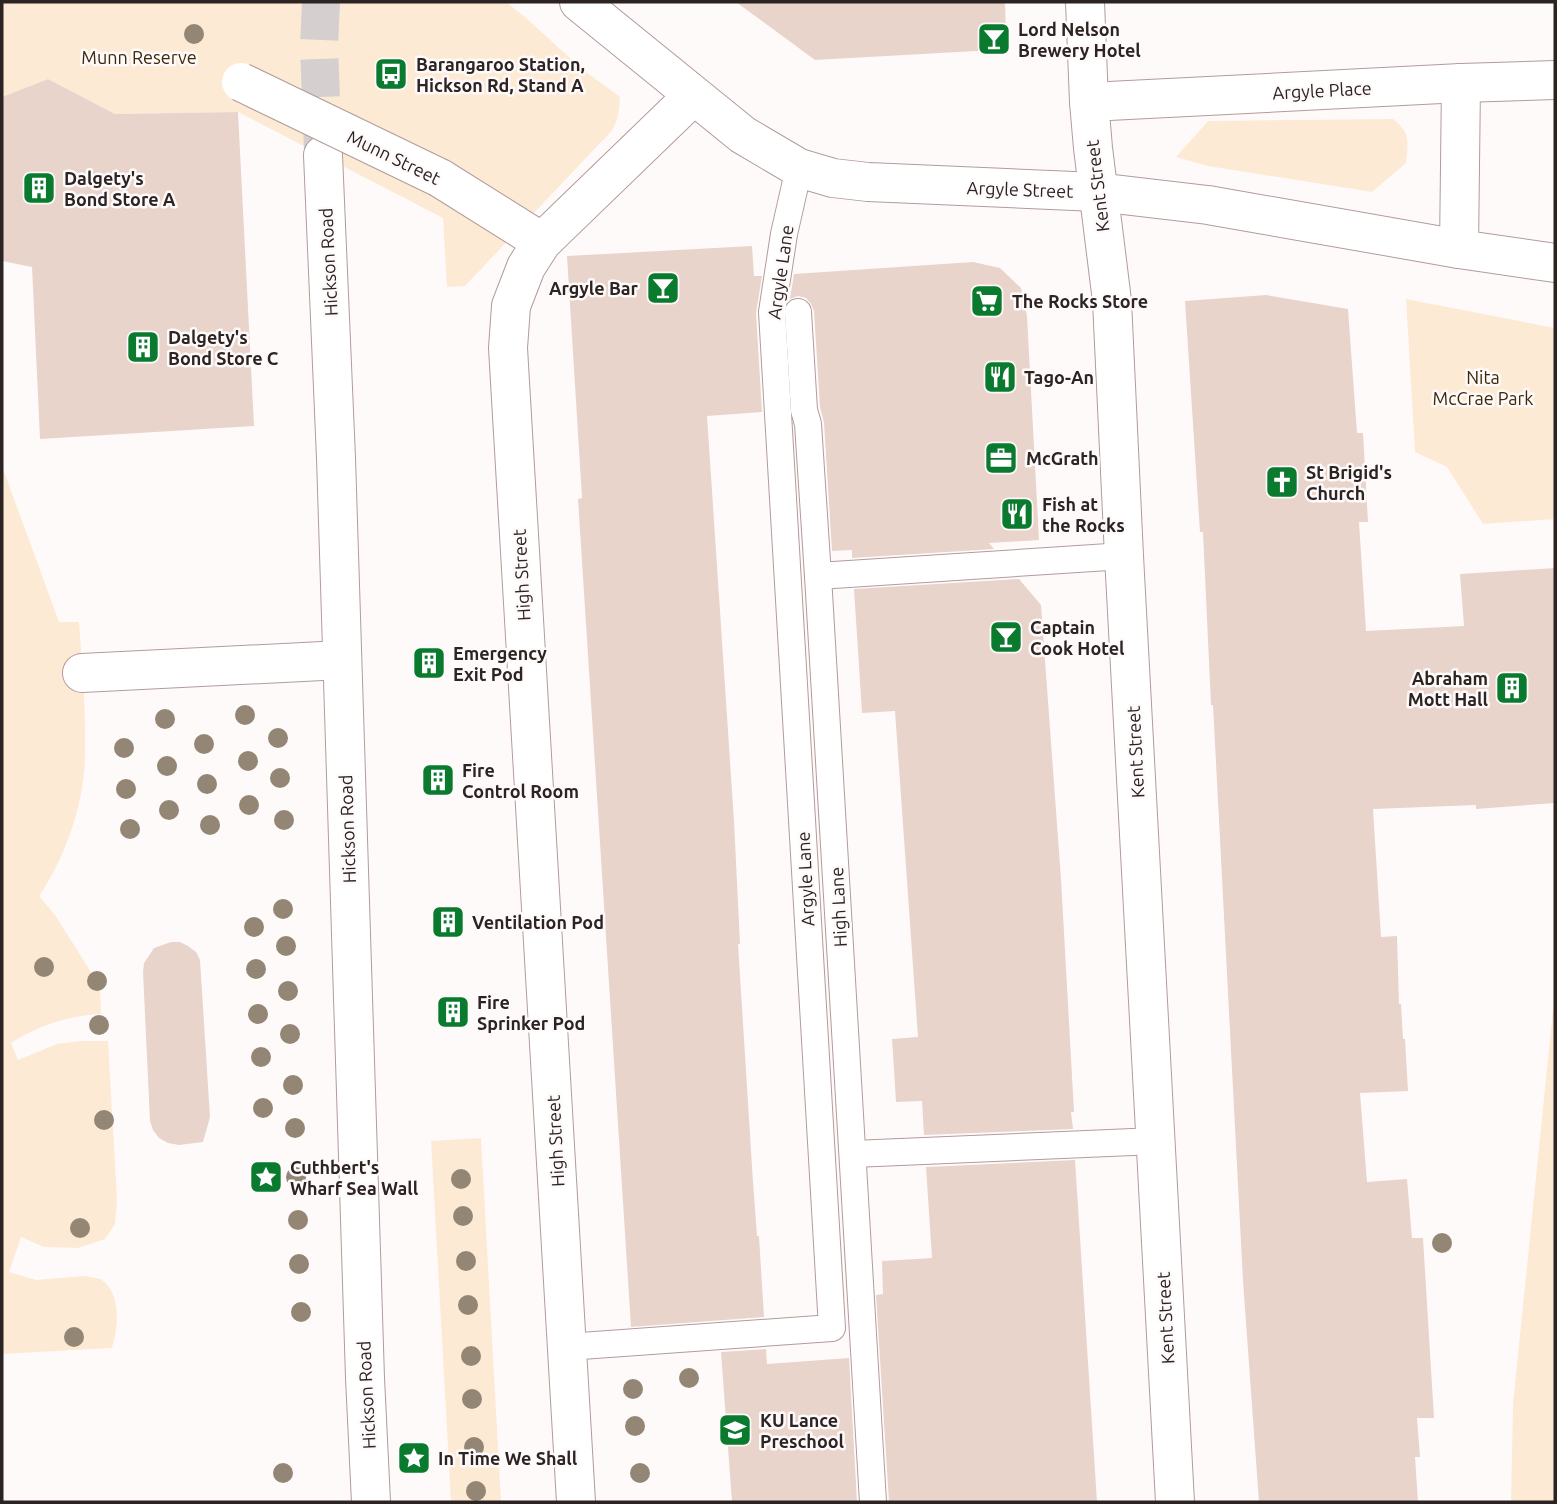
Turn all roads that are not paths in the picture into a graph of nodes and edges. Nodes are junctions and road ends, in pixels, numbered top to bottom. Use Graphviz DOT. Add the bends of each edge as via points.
graph roads {
  1 [pos="579,2"];
  2 [pos="1085,2"];
  3 [pos="1555,80"];
  4 [pos="241,82"];
  5 [pos="1461,83"];
  6 [pos="693,96"];
  7 [pos="1088,102"];
  8 [pos="323,155"];
  9 [pos="799,168"];
  10 [pos="1097,192"];
  11 [pos="542,242"];
  12 [pos="1459,249"];
  13 [pos="1555,263"];
  14 [pos="798,312"];
  15 [pos="1124,556"];
  16 [pos="818,576"];
  17 [pos="342,660"];
  18 [pos="82,673"];
  19 [pos="1156,1141"];
  20 [pos="853,1154"];
  21 [pos="567,1347"];
  22 [pos="371,1502"];
  23 [pos="576,1502"];
  24 [pos="873,1502"];
  25 [pos="1175,1502"];
  1 -- 6 [label="street, Argyle Street"];
  2 -- 7 [label="street, Kent Street"];
  3 -- 5 [label="street, Argyle Place"];
  4 -- 11 [label="street, Munn Street, bridge" via="440,178"];
  5 -- 7 [label="street, Argyle Place"];
  5 -- 12 [label="street"];
  6 -- 9 [label="street, Argyle Street" via="743,135"];
  6 -- 11 [label="street, High Street"];
  7 -- 10 [label="street, Kent Street"];
  8 -- 17 [label="street, Hickson Road"];
  9 -- 10 [label="street, Argyle Street" via="868,182"];
  9 -- 21 [label="lane, Argyle Lane" via="772,312 832,1328"];
  10 -- 12 [label="street, Argyle Street" via="1208,205"];
  10 -- 15 [label="street, Kent Street" via="1112,301"];
  11 -- 21 [label="street, High Street" via="526,267 511,306 508,348"];
  12 -- 13 [label="street, Argyle Street"];
  14 -- 16 [label="lane, High Lane"];
  15 -- 16 [label="lane"];
  15 -- 19 [label="street, Kent Street"];
  16 -- 20 [label="lane, High Lane"];
  17 -- 18 [label="street"];
  17 -- 22 [label="street, Hickson Road"];
  19 -- 20 [label="lane"];
  19 -- 25 [label="street, Kent Street"];
  20 -- 24 [label="lane, High Lane"];
  21 -- 23 [label="street, High Street"];
}
